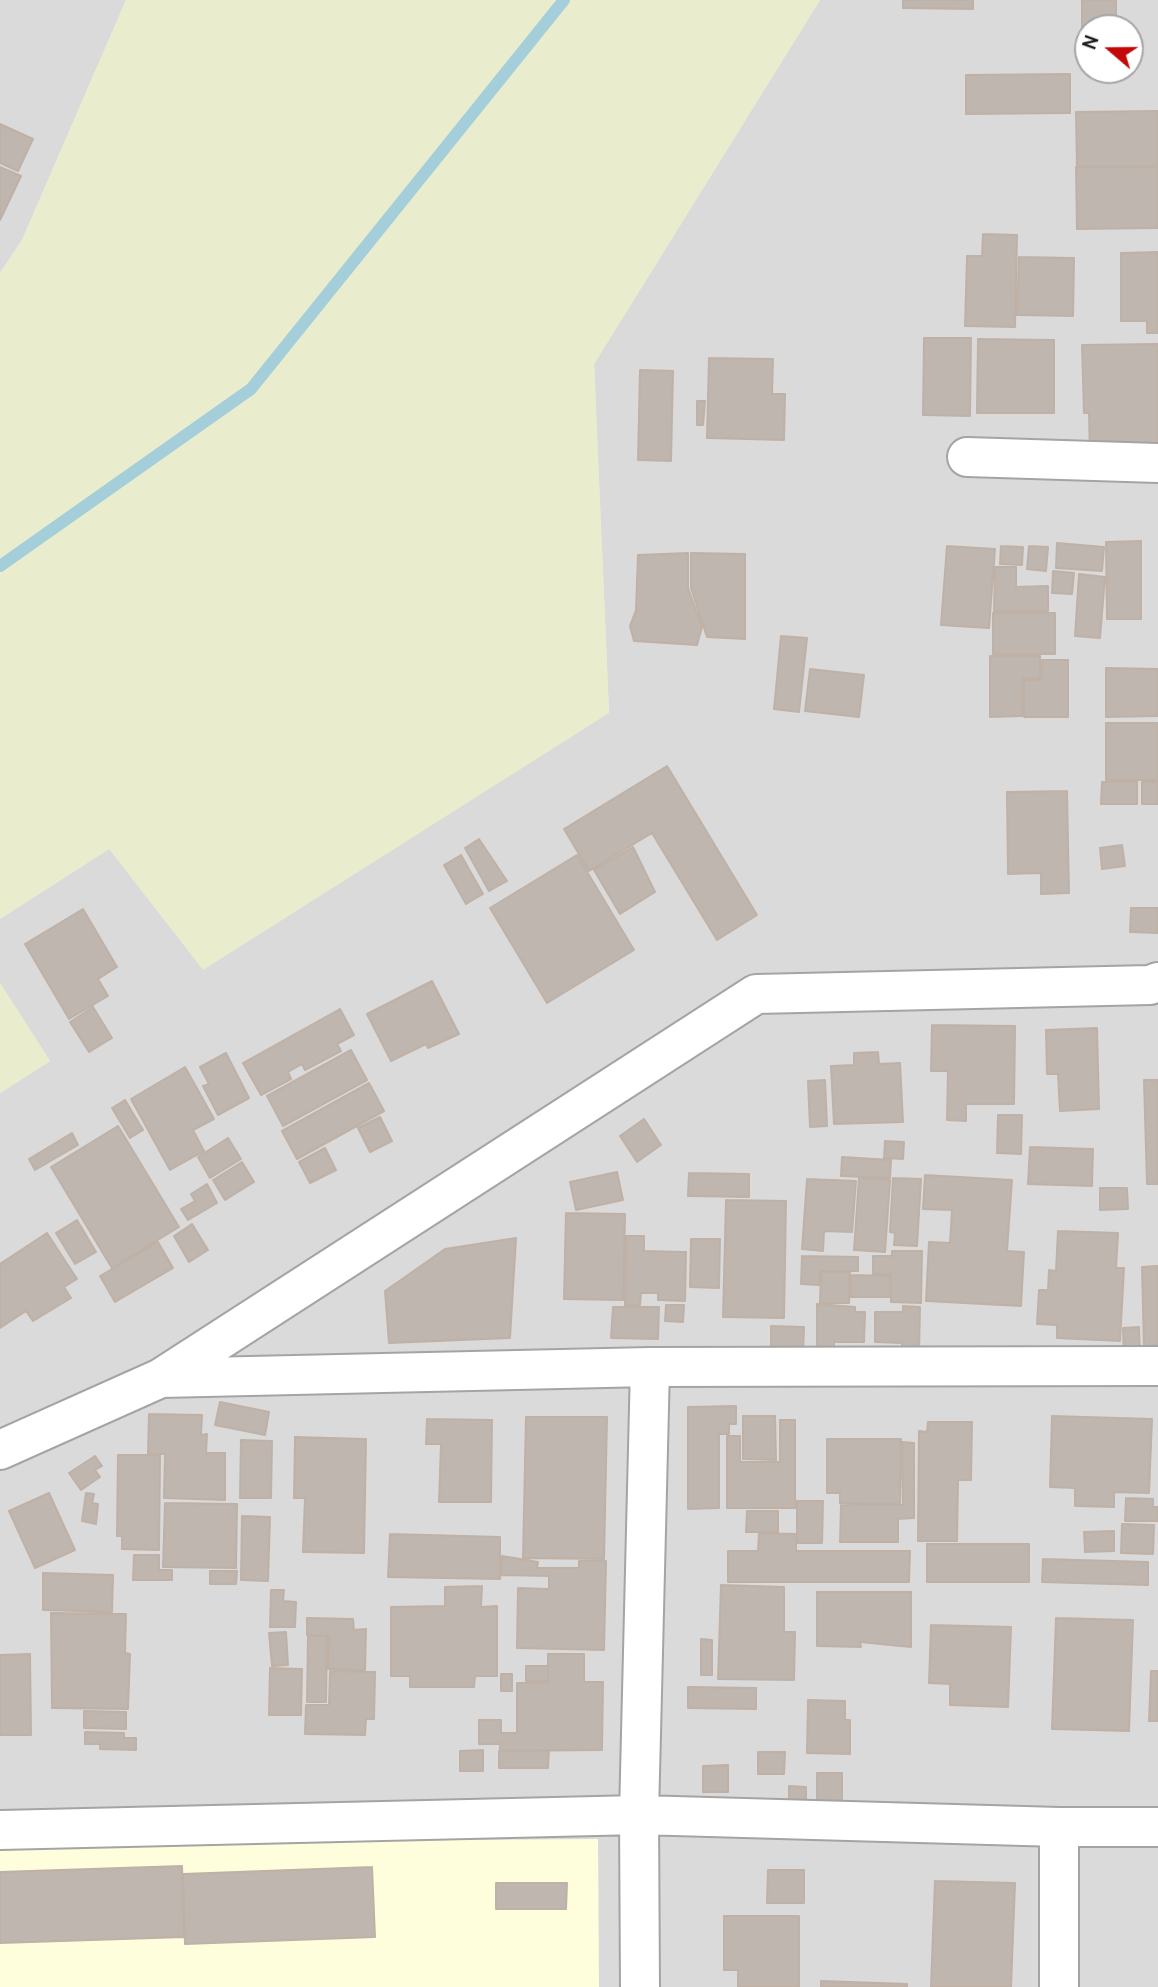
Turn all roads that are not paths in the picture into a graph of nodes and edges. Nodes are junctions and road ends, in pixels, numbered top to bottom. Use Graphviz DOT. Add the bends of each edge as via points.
graph roads {
  1 [pos="967,457"];
  2 [pos="1158,463"];
  3 [pos="1158,982"];
  4 [pos="1158,1366"];
  5 [pos="650,1367"];
  6 [pos="161,1377"];
  7 [pos="0,1450"];
  8 [pos="639,1815"];
  9 [pos="1059,1827"];
  10 [pos="1158,1827"];
  11 [pos="0,1830"];
  12 [pos="640,1987"];
  13 [pos="1059,1987"];
  1 -- 2 [label="street"];
  3 -- 6 [label="street" via="756,994"];
  4 -- 5 [label="street"];
  5 -- 6 [label="street"];
  5 -- 8 [label="street"];
  6 -- 7 [label="street"];
  8 -- 9 [label="street"];
  8 -- 11 [label="street"];
  8 -- 12 [label="street"];
  9 -- 10 [label="street"];
  9 -- 13 [label="street"];
}
